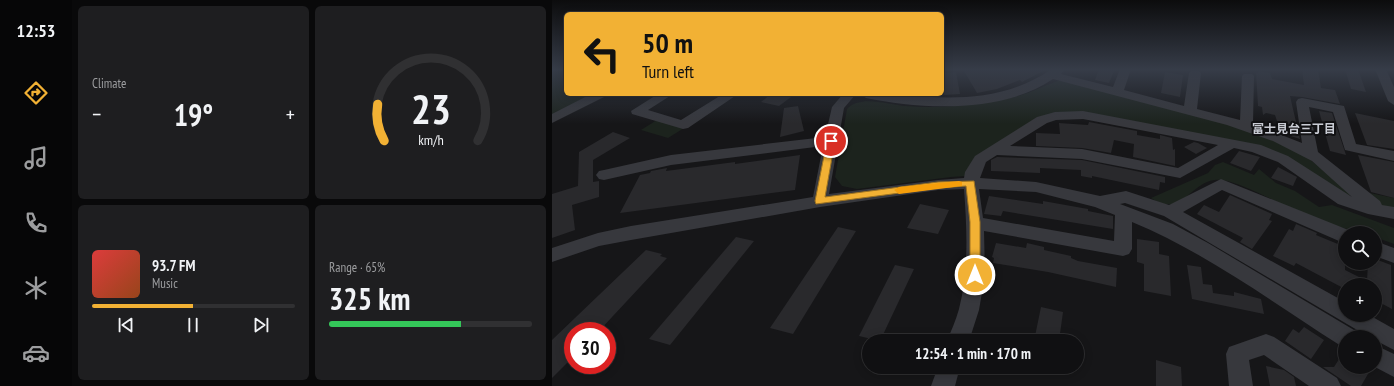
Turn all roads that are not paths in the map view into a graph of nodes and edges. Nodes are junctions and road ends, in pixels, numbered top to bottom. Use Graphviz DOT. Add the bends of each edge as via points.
graph roads {
  1 [pos="1024,87"];
  2 [pos="1102,87"];
  3 [pos="1119,87"];
  4 [pos="1193,87"];
  5 [pos="1248,87"];
  6 [pos="1388,87"];
  7 [pos="1117,92"];
  8 [pos="596,96"];
  9 [pos="663,96"];
  10 [pos="729,96"];
  11 [pos="848,96"];
  12 [pos="878,96"];
  13 [pos="1394,101"];
  14 [pos="1190,111"];
  15 [pos="552,119"];
  16 [pos="1246,126"];
  17 [pos="831,141"];
  18 [pos="1232,143"];
  19 [pos="994,150"];
  20 [pos="1311,154"];
  21 [pos="1394,156"];
  22 [pos="604,175"];
  23 [pos="971,183"];
  24 [pos="820,201"];
  25 [pos="1099,202"];
  26 [pos="1124,211"];
  27 [pos="1170,212"];
  28 [pos="1392,213"];
  29 [pos="975,222"];
  30 [pos="1338,233"];
  31 [pos="1382,251"];
  32 [pos="552,255"];
  33 [pos="1394,256"];
  34 [pos="1338,308"];
  35 [pos="1362,322"];
  36 [pos="1338,332"];
  37 [pos="960,334"];
  38 [pos="1394,340"];
  39 [pos="1382,359"];
  40 [pos="1394,366"];
  41 [pos="947,374"];
  42 [pos="943,386"];
  43 [pos="1241,386"];
  44 [pos="1329,386"];
  1 -- 12 [label="street" via="992,97 961,101 907,101"];
  2 -- 7 [label="street"];
  3 -- 7 [label="street"];
  4 -- 14 [label="street"];
  5 -- 16 [label="street"];
  6 -- 13 [label="street"];
  7 -- 14 [label="street"];
  8 -- 15 [label="street"];
  9 -- 10 [label="street" via="637,111 683,125"];
  11 -- 17 [label="street" via="838,106"];
  14 -- 16 [label="street"];
  16 -- 20 [label="street" via="1282,139"];
  17 -- 22 [label="street" via="671,160"];
  17 -- 24 [label="street"];
  18 -- 19 [label="street" via="1180,173 1082,154"];
  18 -- 19 [label="street" via="1083,115 1067,115 1042,120"];
  18 -- 28 [label="street" via="1256,148 1283,159 1344,200"];
  19 -- 23 [label="street" via="980,159"];
  20 -- 21 [label="street" via="1302,102 1339,109 1350,147"];
  20 -- 28 [label="street" via="1327,165 1362,198"];
  23 -- 24 [label="street"];
  23 -- 25 [label="street" via="1036,187"];
  23 -- 29 [label="street"];
  24 -- 32 [label="street" via="631,233 598,240"];
  25 -- 26 [label="street"];
  25 -- 27 [label="street" via="1126,197"];
  26 -- 29 [label="street" via="1123,250"];
  26 -- 36 [label="street" via="1167,229 1202,248"];
  27 -- 30 [label="street" via="1221,184"];
  27 -- 34 [label="street"];
  29 -- 37 [label="street" via="975,275"];
  31 -- 33 [label="street"];
  35 -- 38 [label="street"];
  39 -- 40 [label="street"];
  41 -- 42 [label="street"];
  43 -- 44 [label="street" via="1237,354 1266,344"];
}
